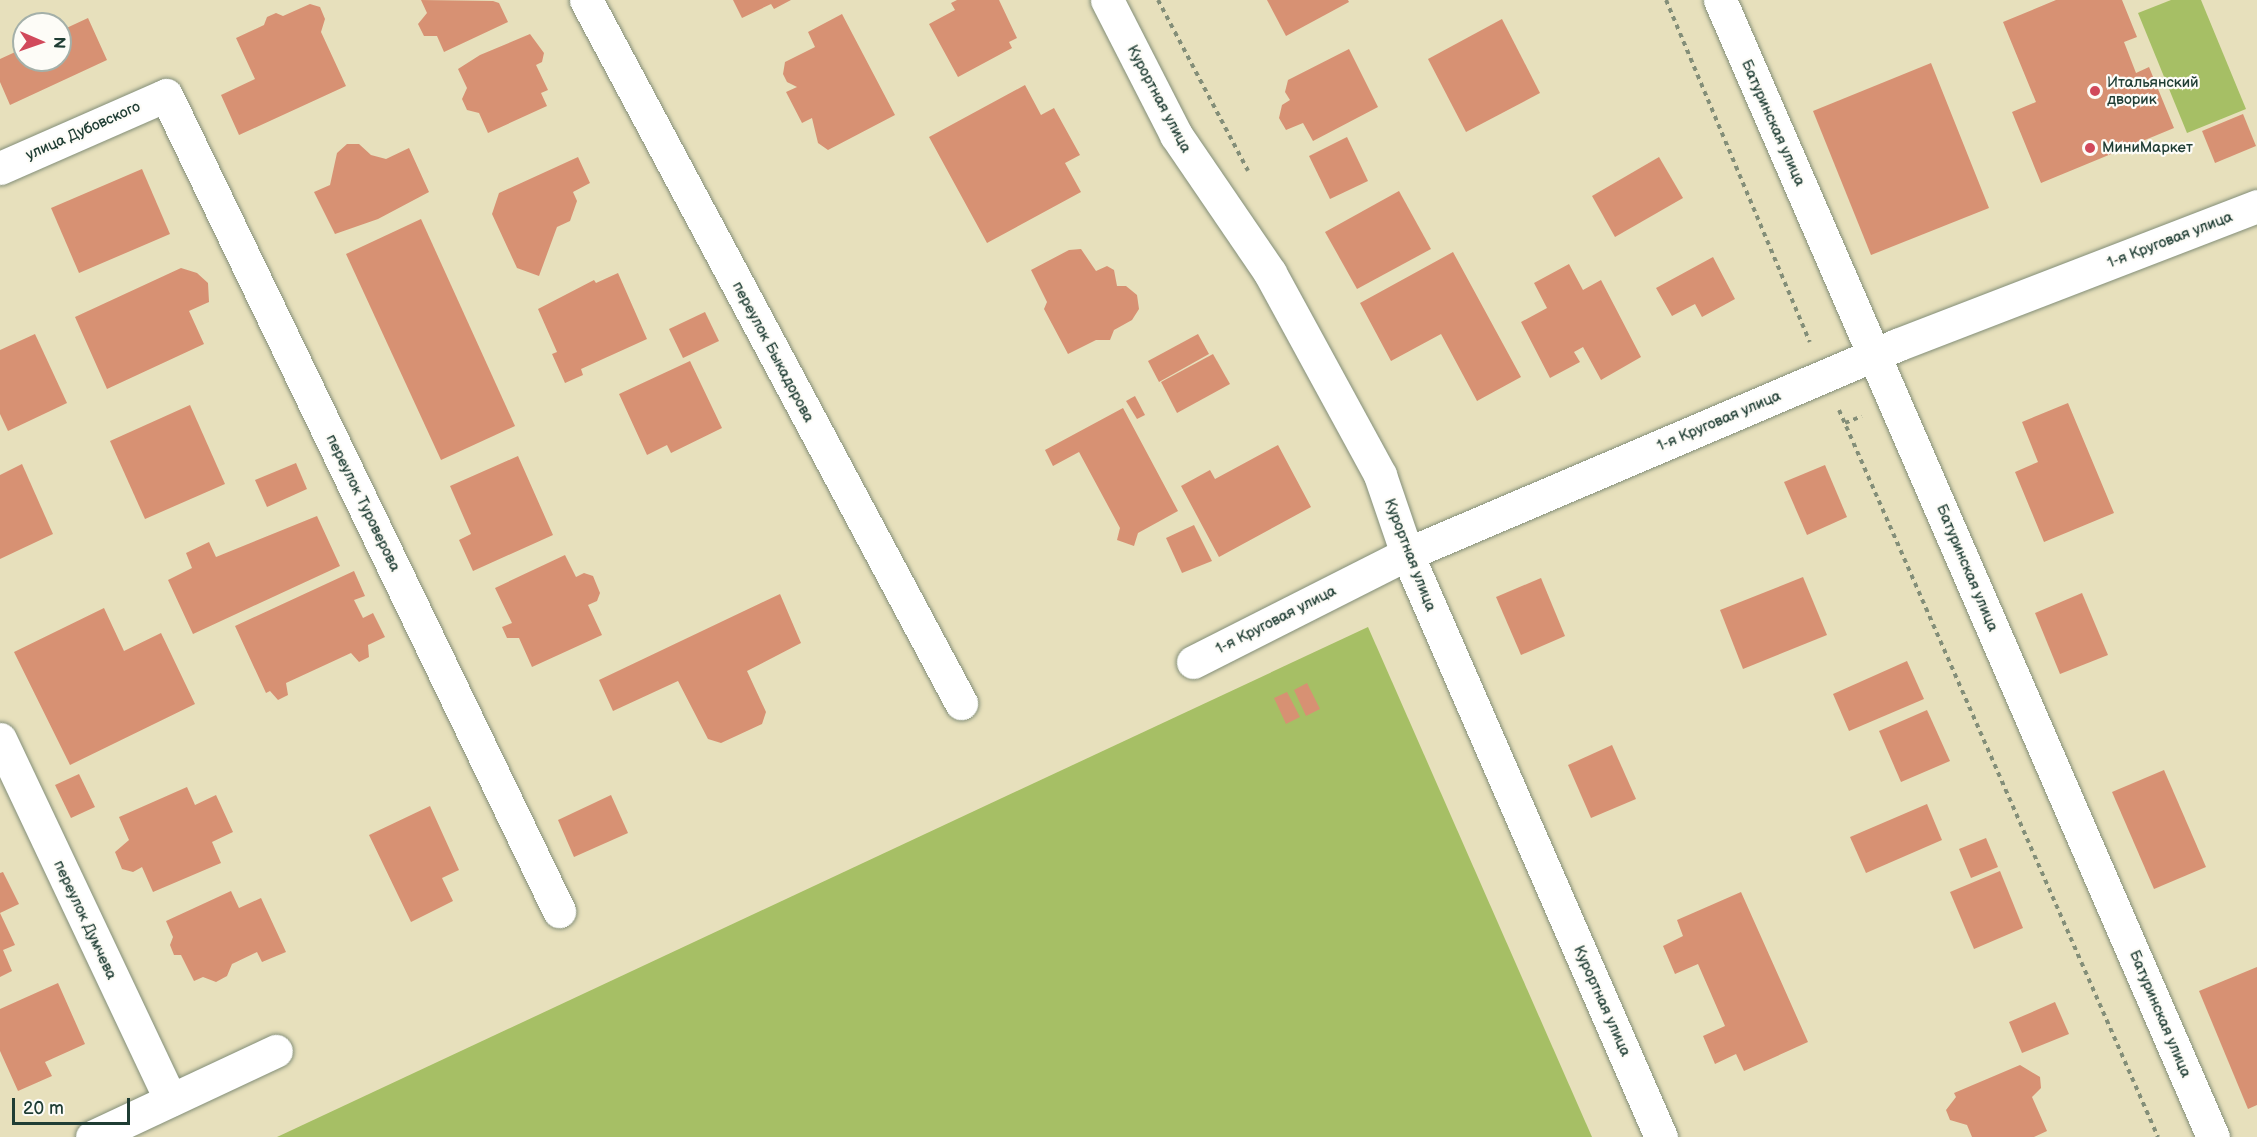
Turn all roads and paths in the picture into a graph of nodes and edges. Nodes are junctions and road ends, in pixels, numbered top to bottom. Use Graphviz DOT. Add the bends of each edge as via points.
graph roads {
  1 [pos="586,0"];
  2 [pos="1107,0"];
  3 [pos="1158,0"];
  4 [pos="1666,0"];
  5 [pos="1720,0"];
  6 [pos="166,95"];
  7 [pos="0,168"];
  8 [pos="1251,177"];
  9 [pos="2257,206"];
  10 [pos="1874,355"];
  11 [pos="1824,376"];
  12 [pos="1407,554"];
  13 [pos="1193,662"];
  14 [pos="960,704"];
  15 [pos="0,739"];
  16 [pos="559,912"];
  17 [pos="276,1051"];
  18 [pos="171,1100"];
  19 [pos="92,1137"];
  20 [pos="1661,1137"];
  21 [pos="2158,1137"];
  22 [pos="2213,1137"];
  1 -- 14 [label="street, переулок Быкадорова"];
  2 -- 12 [label="street, Курортная улица" via="1176,135 1270,273 1374,465"];
  3 -- 8 [label="path"];
  4 -- 11 [label="path"];
  5 -- 10 [label="street, Батуринская улица"];
  6 -- 7 [label="street, улица Дубовского"];
  6 -- 16 [label="street, переулок Туроверова"];
  9 -- 10 [label="street, 1-я Круговая улица"];
  10 -- 11 [label="street, 1-я Круговая улица"];
  10 -- 22 [label="street, Батуринская улица"];
  11 -- 12 [label="street, 1-я Круговая улица"];
  11 -- 21 [label="path"];
  12 -- 13 [label="street, 1-я Круговая улица"];
  12 -- 20 [label="street, Курортная улица"];
  15 -- 18 [label="street, переулок Думчева"];
  17 -- 18 [label="street"];
  18 -- 19 [label="street"];
}
